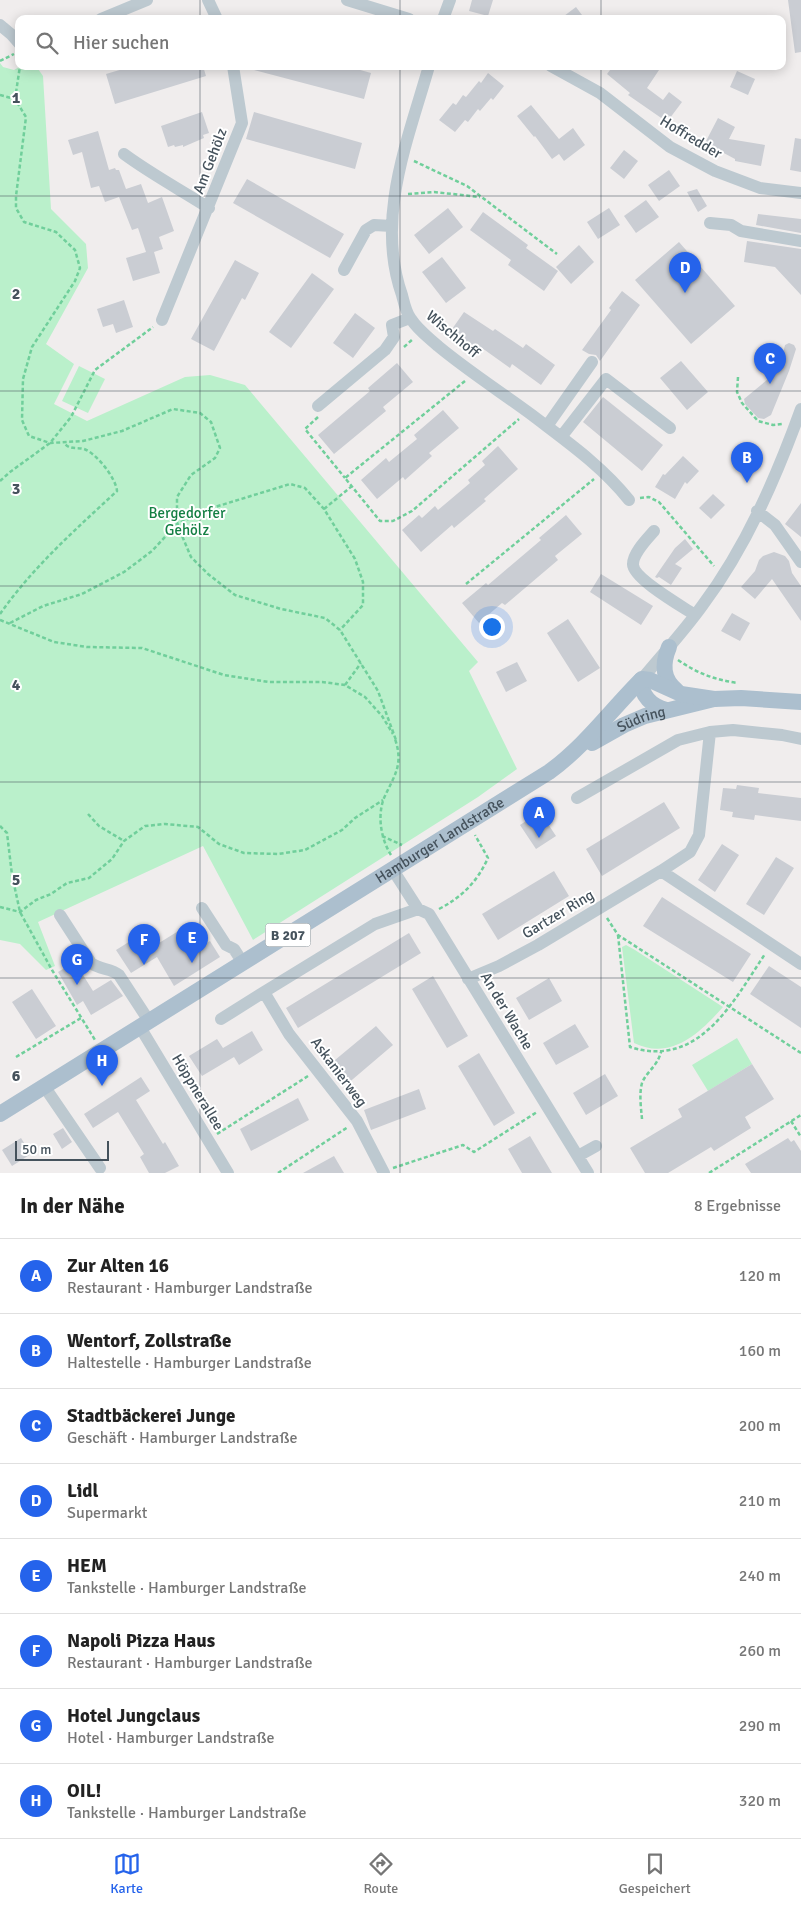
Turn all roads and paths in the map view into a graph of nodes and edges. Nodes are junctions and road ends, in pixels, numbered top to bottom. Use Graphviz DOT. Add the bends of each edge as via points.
graph roads {
  1 [pos="147,0"];
  2 [pos="208,0"];
  3 [pos="347,0"];
  4 [pos="450,0"];
  5 [pos="111,15"];
  6 [pos="214,15"];
  7 [pos="383,15"];
  8 [pos="444,15"];
  9 [pos="0,25"];
  10 [pos="15,38"];
  11 [pos="15,53"];
  12 [pos="0,61"];
  13 [pos="19,70"];
  14 [pos="234,70"];
  15 [pos="428,70"];
  16 [pos="558,70"];
  17 [pos="0,95"];
  18 [pos="15,99"];
  19 [pos="124,154"];
  20 [pos="404,156"];
  21 [pos="801,193"];
  22 [pos="394,195"];
  23 [pos="480,197"];
  24 [pos="209,208"];
  25 [pos="710,223"];
  26 [pos="392,226"];
  27 [pos="801,241"];
  28 [pos="557,254"];
  29 [pos="344,270"];
  30 [pos="410,318"];
  31 [pos="162,320"];
  32 [pos="422,332"];
  33 [pos="400,350"];
  34 [pos="592,362"];
  35 [pos="474,374"];
  36 [pos="738,377"];
  37 [pos="801,409"];
  38 [pos="319,411"];
  39 [pos="527,412"];
  40 [pos="796,422"];
  41 [pos="547,426"];
  42 [pos="670,428"];
  43 [pos="561,437"];
  44 [pos="50,443"];
  45 [pos="65,444"];
  46 [pos="604,471"];
  47 [pos="345,478"];
  48 [pos="0,481"];
  49 [pos="352,486"];
  50 [pos="629,500"];
  51 [pos="324,509"];
  52 [pos="757,511"];
  53 [pos="177,524"];
  54 [pos="654,531"];
  55 [pos="801,562"];
  56 [pos="724,574"];
  57 [pos="466,584"];
  58 [pos="0,614"];
  59 [pos="695,616"];
  60 [pos="0,620"];
  61 [pos="9,623"];
  62 [pos="340,630"];
  63 [pos="669,647"];
  64 [pos="361,664"];
  65 [pos="641,679"];
  66 [pos="747,684"];
  67 [pos="344,685"];
  68 [pos="681,694"];
  69 [pos="714,699"];
  70 [pos="801,702"];
  71 [pos="666,710"];
  72 [pos="710,732"];
  73 [pos="801,739"];
  74 [pos="396,740"];
  75 [pos="574,753"];
  76 [pos="577,798"];
  77 [pos="383,800"];
  78 [pos="88,814"];
  79 [pos="468,823"];
  80 [pos="0,826"];
  81 [pos="382,836"];
  82 [pos="124,841"];
  83 [pos="402,845"];
  84 [pos="396,868"];
  85 [pos="662,871"];
  86 [pos="0,907"];
  87 [pos="202,908"];
  88 [pos="600,908"];
  89 [pos="20,912"];
  90 [pos="424,912"];
  91 [pos="60,915"];
  92 [pos="618,935"];
  93 [pos="771,944"];
  94 [pos="244,963"];
  95 [pos="801,964"];
  96 [pos="468,979"];
  97 [pos="264,992"];
  98 [pos="729,1008"];
  99 [pos="81,1018"];
  100 [pos="221,1019"];
  101 [pos="144,1024"];
  102 [pos="101,1051"];
  103 [pos="661,1052"];
  104 [pos="801,1053"];
  105 [pos="16,1057"];
  106 [pos="318,1069"];
  107 [pos="44,1086"];
  108 [pos="546,1106"];
  109 [pos="0,1114"];
  110 [pos="801,1115"];
  111 [pos="642,1120"];
  112 [pos="357,1121"];
  113 [pos="791,1121"];
  114 [pos="801,1137"];
  115 [pos="208,1140"];
  116 [pos="596,1146"];
  117 [pos="578,1156"];
  118 [pos="100,1168"];
  119 [pos="228,1173"];
  120 [pos="278,1173"];
  121 [pos="383,1173"];
  122 [pos="588,1173"];
  123 [pos="709,1173"];
  1 -- 5 [label="street"];
  2 -- 6 [label="street"];
  3 -- 7 [label="street"];
  4 -- 8 [label="street"];
  9 -- 10 [label="street"];
  11 -- 12 [label="path"];
  13 -- 18 [label="path"];
  14 -- 24 [label="street, Am Gehölz" via="242,123"];
  15 -- 20 [label="street, Wischhoff"];
  16 -- 21 [label="street, Hoffredder" via="600,93 670,147 716,171 760,188"];
  17 -- 18 [label="path"];
  18 -- 44 [label="path" via="26,117 16,208 24,222 56,232 75,250 80,268 32,348 23,379 22,420 29,436"];
  19 -- 24 [label="street, Am Gehölz"];
  20 -- 22 [label="street, Wischhoff"];
  20 -- 23 [label="path" via="467,186"];
  22 -- 23 [label="path" via="434,192"];
  22 -- 26 [label="street, Wischhoff"];
  23 -- 28 [label="path"];
  24 -- 31 [label="street, Am Gehölz"];
  25 -- 27 [label="street"];
  26 -- 29 [label="street" via="374,224 366,230"];
  26 -- 30 [label="street, Wischhoff" via="392,259"];
  30 -- 32 [label="street, Wischhoff"];
  30 -- 38 [label="street" via="392,325 394,337 385,350"];
  31 -- 44 [label="path" via="95,370 71,417"];
  32 -- 33 [label="path"];
  32 -- 35 [label="street, Wischhoff"];
  34 -- 41 [label="street"];
  35 -- 39 [label="street, Wischhoff"];
  35 -- 47 [label="path"];
  36 -- 40 [label="path" via="737,392 742,403 758,421 773,425"];
  37 -- 40 [label="street, Hamburger Landstraße"];
  38 -- 47 [label="path" via="304,429"];
  39 -- 41 [label="street, Wischhoff"];
  39 -- 49 [label="path" via="412,511 393,521 380,521"];
  40 -- 52 [label="street, Hamburger Landstraße"];
  41 -- 43 [label="street, Wischhoff"];
  42 -- 43 [label="street" via="606,378"];
  43 -- 46 [label="street, Wischhoff"];
  44 -- 45 [label="path"];
  44 -- 48 [label="path"];
  45 -- 53 [label="path" via="122,432 174,410 200,413 211,422 220,448 215,458 191,475 177,497"];
  45 -- 58 [label="path" via="69,448 84,449 100,461 117,484 118,491 42,562"];
  46 -- 50 [label="street, Wischhoff"];
  46 -- 57 [label="path"];
  47 -- 49 [label="path"];
  49 -- 51 [label="path"];
  50 -- 56 [label="path" via="649,497 659,502 709,563"];
  51 -- 53 [label="path" via="305,488 290,484 215,507"];
  51 -- 62 [label="path" via="356,560 363,582 363,605"];
  52 -- 55 [label="street" via="775,525"];
  52 -- 56 [label="street, Hamburger Landstraße"];
  53 -- 61 [label="path" via="152,551 124,572 82,594 43,606"];
  53 -- 62 [label="path" via="190,557 235,595 325,618"];
  54 -- 59 [label="street" via="636,556 632,564 634,570"];
  56 -- 59 [label="street, Hamburger Landstraße"];
  59 -- 63 [label="street, Hamburger Landstraße"];
  60 -- 61 [label="path"];
  61 -- 67 [label="path" via="54,642 87,647 142,648 224,675 269,682"];
  62 -- 64 [label="path"];
  63 -- 65 [label="street, Hamburger Landstraße"];
  63 -- 66 [label="path" via="678,660 690,668 718,680"];
  63 -- 68 [label="main road" via="664,674"];
  64 -- 67 [label="path"];
  64 -- 74 [label="path" via="378,691"];
  65 -- 68 [label="main road, Südring / B 207"];
  65 -- 71 [label="main road" via="643,691 651,703"];
  65 -- 75 [label="main road, Hamburger Landstraße / B 207"];
  67 -- 74 [label="path" via="365,697 382,716"];
  68 -- 69 [label="main road, Südring / B 207"];
  69 -- 70 [label="main road, Südring / B 207"];
  69 -- 71 [label="main road, Südring / B 207"];
  71 -- 75 [label="main road, Südring / B 207" via="624,725"];
  72 -- 73 [label="street" via="732,730"];
  72 -- 76 [label="street" via="678,740"];
  72 -- 85 [label="street, Gartzer Ring" via="699,835 690,852"];
  74 -- 77 [label="path" via="399,765"];
  75 -- 79 [label="main road, Hamburger Landstraße / B 207"];
  77 -- 81 [label="path"];
  77 -- 82 [label="path" via="342,830 305,850 278,854 244,853 219,844 198,827 165,824 145,826"];
  78 -- 82 [label="path" via="99,826"];
  79 -- 84 [label="main road, Hamburger Landstraße / B 207"];
  79 -- 90 [label="path" via="488,858 480,876 442,908"];
  80 -- 89 [label="path" via="7,833"];
  81 -- 83 [label="path"];
  81 -- 84 [label="path"];
  82 -- 89 [label="path" via="112,859 89,878 67,884"];
  84 -- 90 [label="street, An der Wache"];
  84 -- 94 [label="main road, Hamburger Landstraße / B 207"];
  85 -- 88 [label="street, Gartzer Ring"];
  85 -- 93 [label="street"];
  86 -- 89 [label="path"];
  87 -- 94 [label="street" via="226,945 234,949"];
  88 -- 92 [label="path"];
  88 -- 96 [label="street, Gartzer Ring" via="499,966"];
  89 -- 99 [label="path"];
  90 -- 96 [label="street, An der Wache"];
  90 -- 97 [label="street" via="375,924"];
  91 -- 101 [label="street, Höppnerallee" via="91,963 114,970 119,975"];
  92 -- 98 [label="path"];
  92 -- 103 [label="path" via="630,1047"];
  93 -- 95 [label="street"];
  93 -- 98 [label="path"];
  94 -- 101 [label="main road, Hamburger Landstraße / B 207"];
  96 -- 108 [label="street, An der Wache"];
  97 -- 100 [label="street"];
  97 -- 106 [label="street, Askanierweg" via="289,1034"];
  98 -- 103 [label="path" via="696,1039 679,1049"];
  98 -- 104 [label="path"];
  99 -- 102 [label="path"];
  99 -- 105 [label="path"];
  101 -- 102 [label="main road, Hamburger Landstraße / B 207"];
  101 -- 115 [label="street, Höppnerallee"];
  102 -- 107 [label="main road, Hamburger Landstraße / B 207"];
  103 -- 111 [label="path" via="658,1062 643,1082"];
  106 -- 112 [label="street, Askanierweg"];
  106 -- 115 [label="path"];
  107 -- 109 [label="main road, Hamburger Landstraße / B 207"];
  107 -- 118 [label="street"];
  108 -- 117 [label="street, An der Wache"];
  108 -- 121 [label="path" via="474,1152 463,1145"];
  110 -- 113 [label="path"];
  112 -- 120 [label="path"];
  112 -- 121 [label="street, Askanierweg"];
  113 -- 114 [label="path"];
  113 -- 123 [label="path"];
  115 -- 119 [label="street, Höppnerallee"];
  116 -- 117 [label="street"];
  117 -- 122 [label="street, An der Wache"];
}
